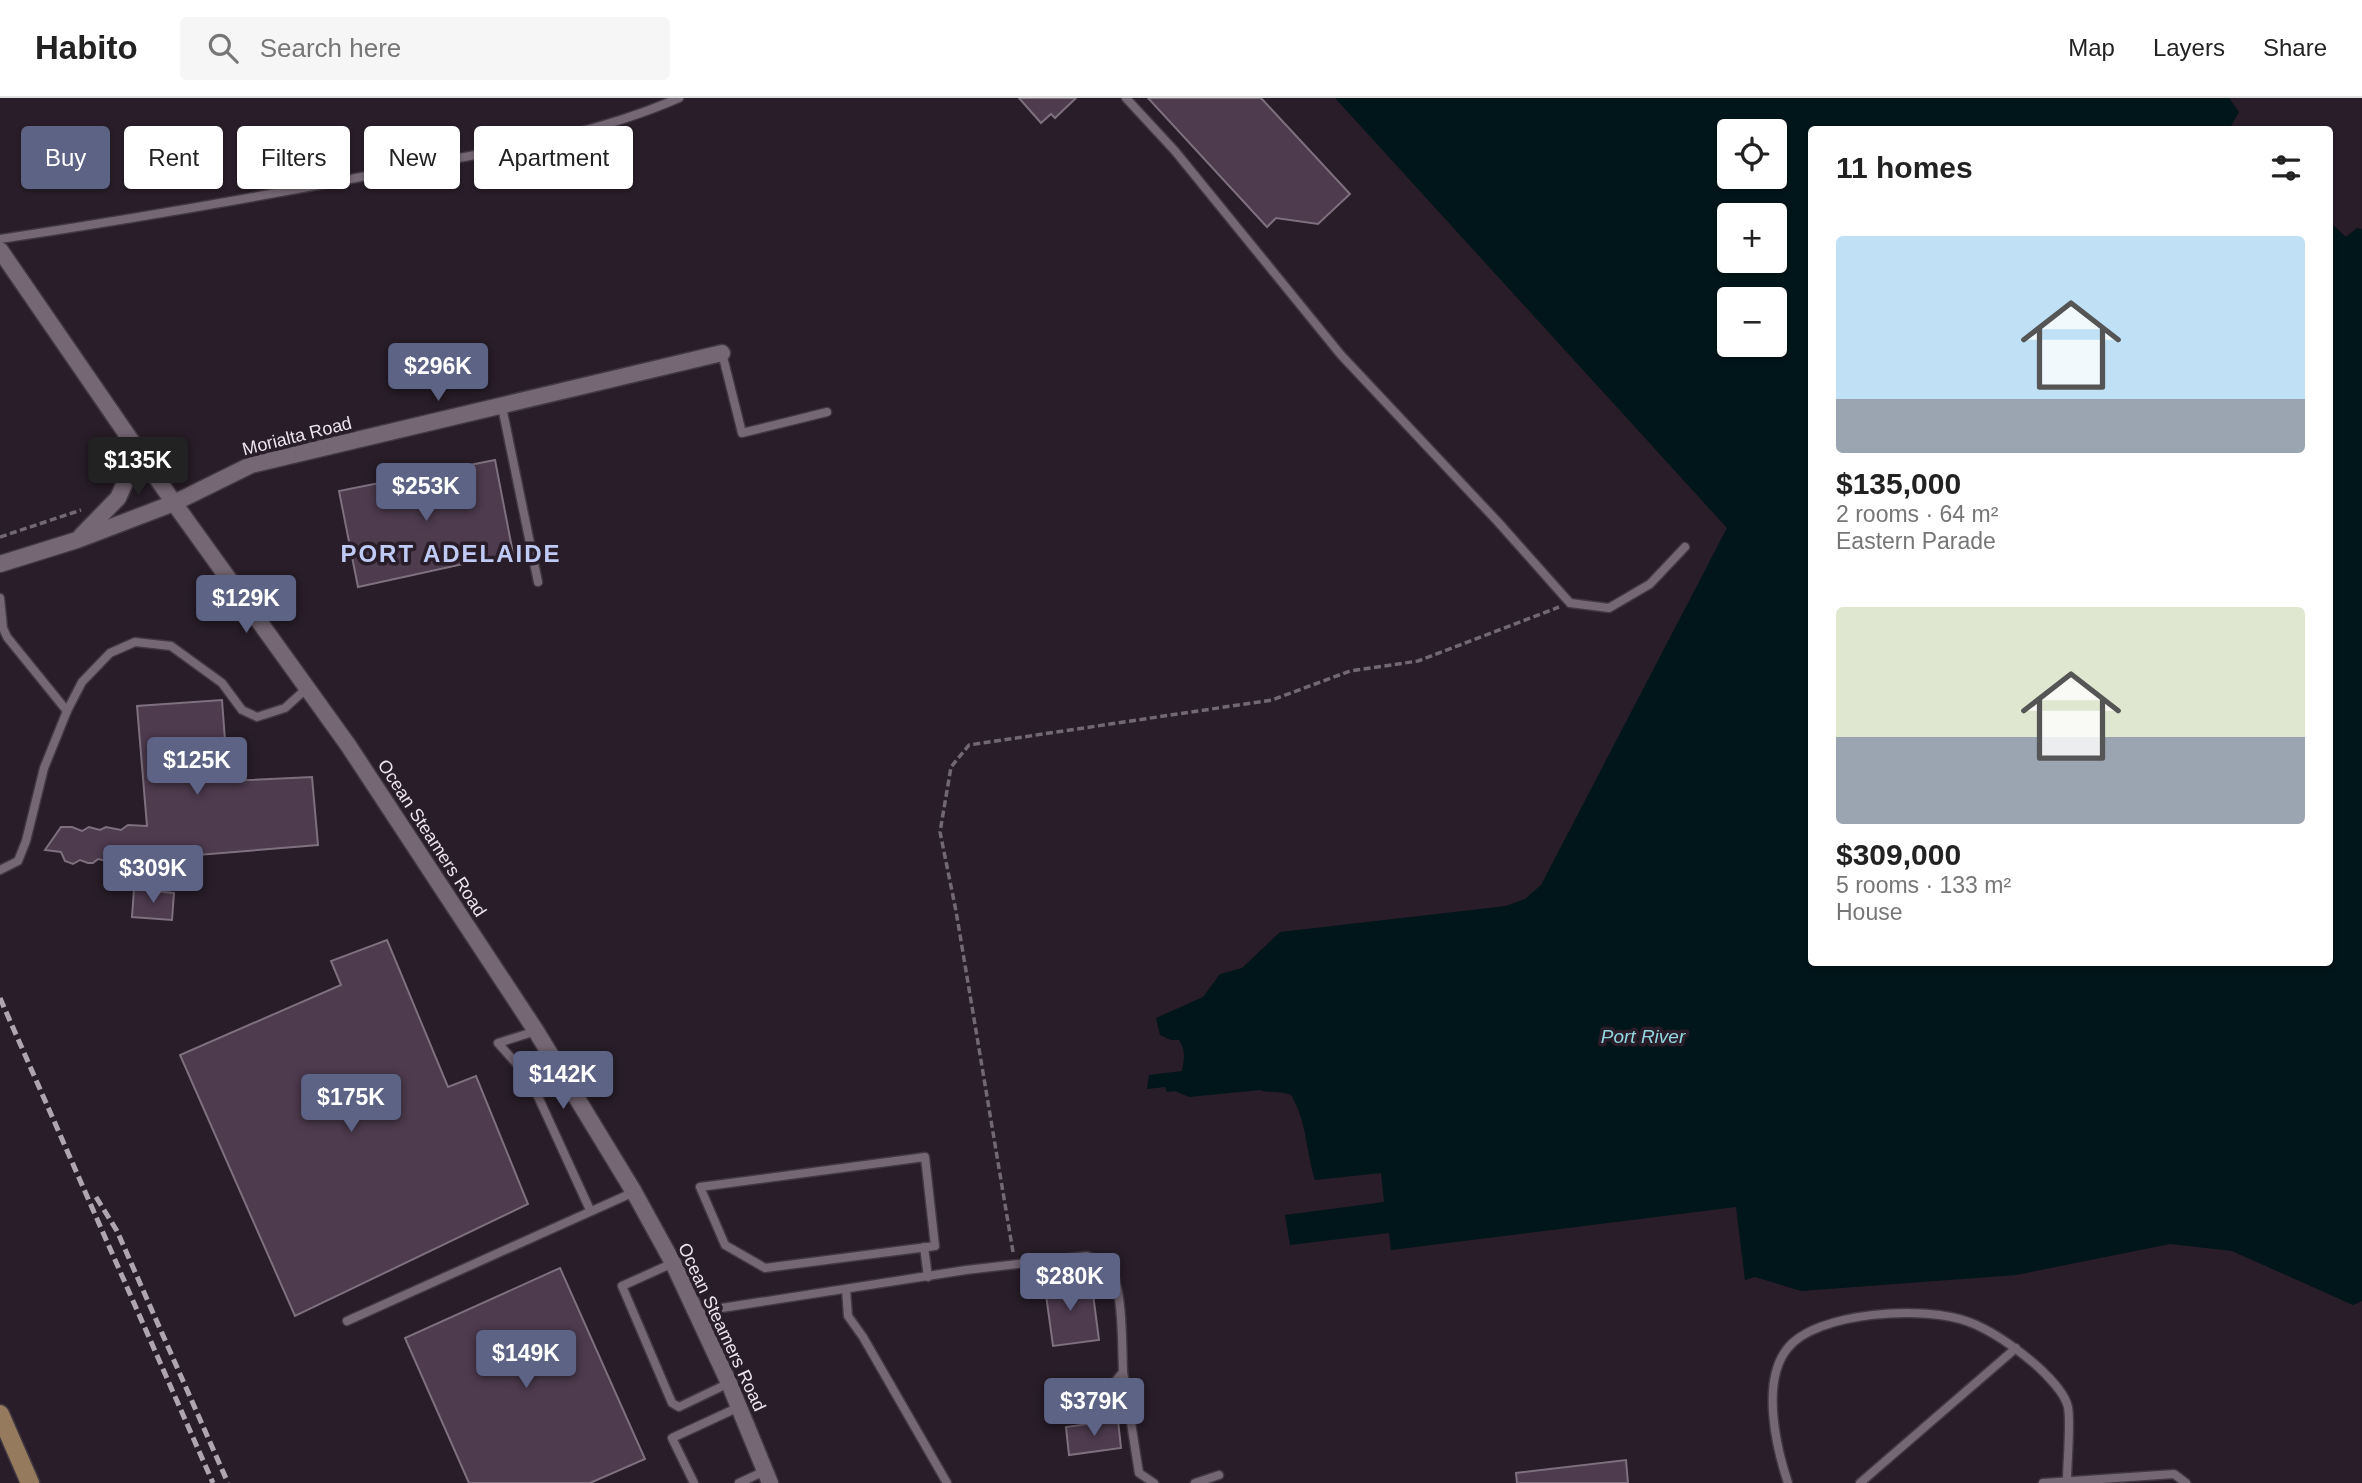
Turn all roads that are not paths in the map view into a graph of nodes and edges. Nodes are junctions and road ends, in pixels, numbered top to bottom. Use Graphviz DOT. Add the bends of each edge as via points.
graph roads {
  1 [pos="679,98"];
  2 [pos="1126,98"];
  3 [pos="0,239"];
  4 [pos="0,250"];
  5 [pos="722,353"];
  6 [pos="502,407"];
  7 [pos="827,412"];
  8 [pos="124,430"];
  9 [pos="174,503"];
  10 [pos="77,540"];
  11 [pos="1685,547"];
  12 [pos="0,564"];
  13 [pos="538,582"];
  14 [pos="0,598"];
  15 [pos="2,629"];
  16 [pos="307,688"];
  17 [pos="67,711"];
  18 [pos="0,870"];
  19 [pos="536,1031"];
  20 [pos="634,1192"];
  21 [pos="590,1210"];
  22 [pos="925,1247"];
  23 [pos="673,1263"];
  24 [pos="928,1278"];
  25 [pos="846,1289"];
  26 [pos="696,1312"];
  27 [pos="348,1321"];
  28 [pos="2016,1348"];
  29 [pos="1123,1372"];
  30 [pos="729,1383"];
  31 [pos="1082,1391"];
  32 [pos="739,1407"];
  33 [pos="0,1413"];
  34 [pos="768,1477"];
  35 [pos="2067,1481"];
  36 [pos="30,1483"];
  37 [pos="694,1483"];
  38 [pos="739,1483"];
  39 [pos="947,1483"];
  40 [pos="1154,1483"];
  41 [pos="1195,1483"];
  42 [pos="1214,1483"];
  43 [pos="1788,1483"];
  44 [pos="1860,1483"];
  45 [pos="2043,1483"];
  46 [pos="2186,1483"];
  1 -- 3 [label="lane" via="605,126 488,152"];
  2 -- 11 [label="lane" via="1175,151 1341,355 1570,603 1609,608 1650,584"];
  4 -- 8 [label="street, Ocean Steamers Road"];
  5 -- 6 [label="street, Morialta Road"];
  5 -- 7 [label="lane" via="743,433"];
  6 -- 9 [label="street, Morialta Road" via="251,465"];
  6 -- 13 [label="lane"];
  8 -- 9 [label="street, Ocean Steamers Road"];
  8 -- 10 [label="street" via="132,467 118,498"];
  9 -- 10 [label="street, Morialta Road"];
  9 -- 16 [label="street, Ocean Steamers Road"];
  10 -- 12 [label="street, Morialta Road"];
  14 -- 15 [label="lane"];
  15 -- 17 [label="lane"];
  16 -- 17 [label="lane" via="285,708 257,717 242,710 213,676 171,646 135,642 110,653 82,682"];
  16 -- 19 [label="street, Ocean Steamers Road"];
  17 -- 18 [label="lane" via="44,768 18,861"];
  19 -- 20 [label="street, Ocean Steamers Road"];
  19 -- 21 [label="lane" via="498,1044 530,1079"];
  20 -- 21 [label="lane"];
  20 -- 23 [label="street, Ocean Steamers Road"];
  21 -- 27 [label="lane"];
  22 -- 22 [label="lane" via="935,1246 925,1157 700,1187 725,1245 765,1268"];
  22 -- 24 [label="lane"];
  23 -- 26 [label="street, Ocean Steamers Road"];
  23 -- 30 [label="lane" via="622,1286 672,1403 679,1407"];
  24 -- 25 [label="lane"];
  24 -- 29 [label="lane" via="1087,1256 1099,1260 1116,1283"];
  25 -- 26 [label="lane"];
  25 -- 39 [label="lane" via="848,1316"];
  26 -- 30 [label="street, Ocean Steamers Road"];
  28 -- 35 [label="lane" via="2049,1376 2068,1405"];
  28 -- 43 [label="lane" via="1968,1321 1923,1314 1854,1316 1804,1333 1786,1349 1774,1380 1773,1413"];
  28 -- 44 [label="lane"];
  29 -- 31 [label="lane" via="1110,1388"];
  29 -- 40 [label="lane" via="1139,1473"];
  30 -- 32 [label="street, Ocean Steamers Road"];
  32 -- 34 [label="street, Ocean Steamers Road"];
  32 -- 37 [label="lane" via="672,1438"];
  33 -- 36 [label="street"];
  34 -- 38 [label="lane"];
  35 -- 45 [label="lane"];
  35 -- 46 [label="lane" via="2174,1474"];
  41 -- 42 [label="lane" via="1219,1475"];
}
